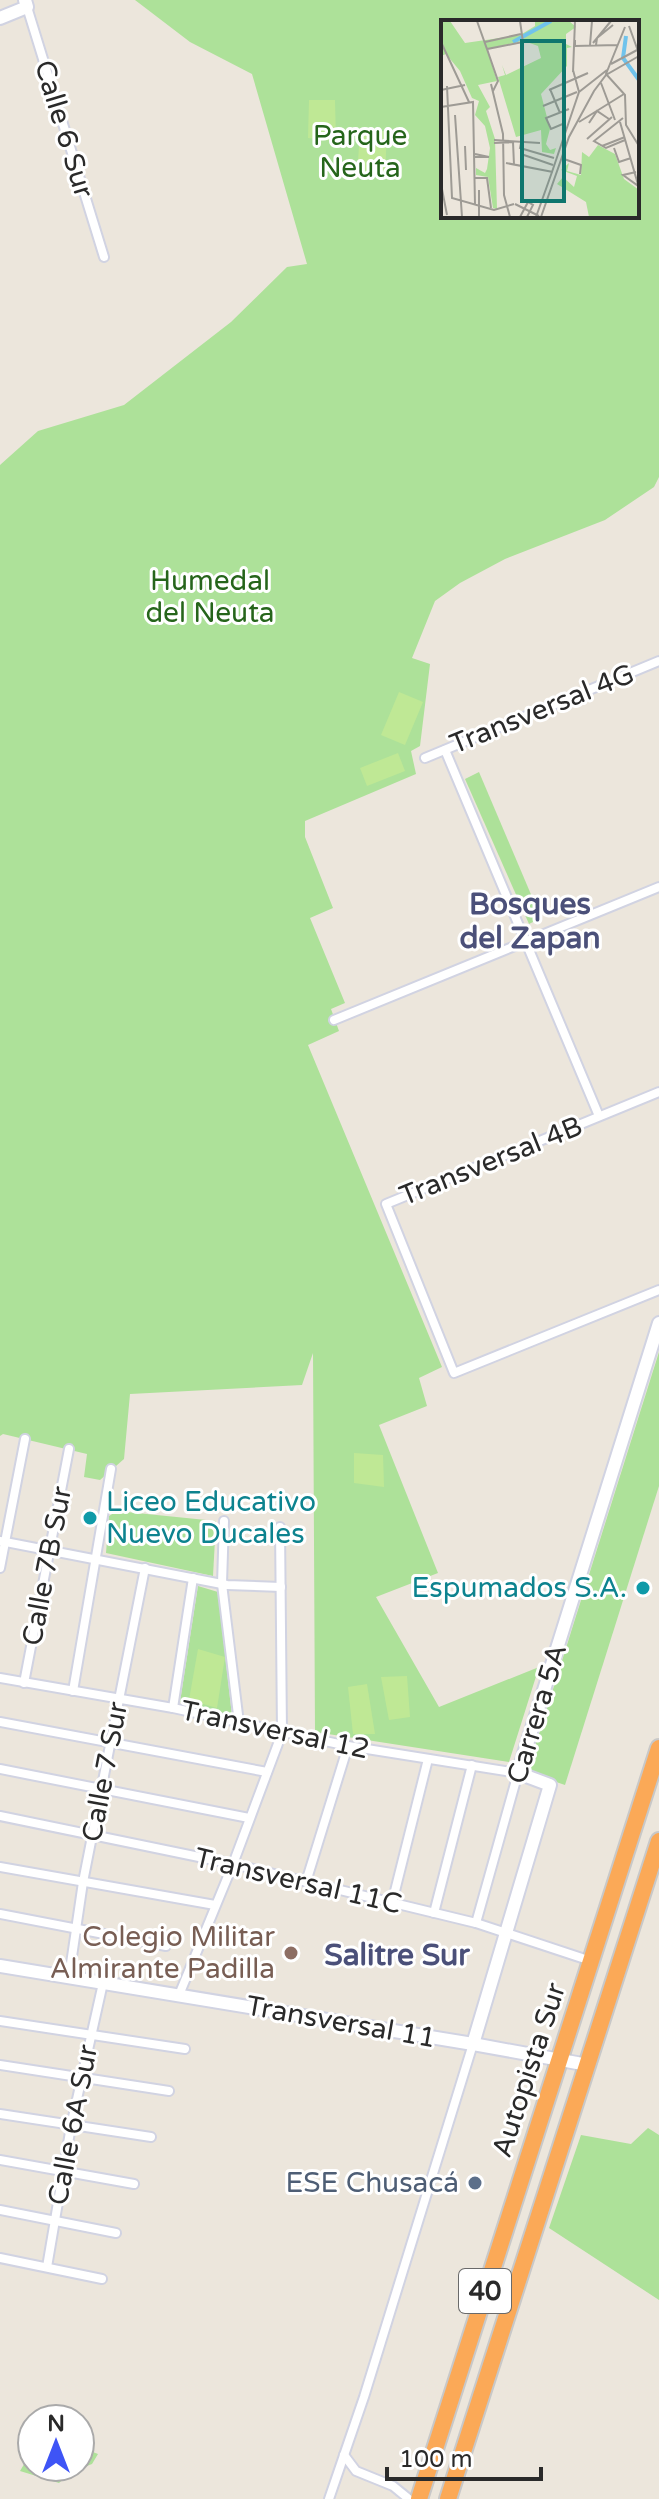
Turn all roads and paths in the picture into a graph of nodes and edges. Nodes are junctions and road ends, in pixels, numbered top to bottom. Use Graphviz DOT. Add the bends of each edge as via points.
graph roads {
  1 [pos="26,4"];
  2 [pos="0,18"];
  3 [pos="104,257"];
  4 [pos="659,661"];
  5 [pos="445,750"];
  6 [pos="425,758"];
  7 [pos="659,887"];
  8 [pos="525,943"];
  9 [pos="334,1020"];
  10 [pos="659,1092"];
  11 [pos="599,1116"];
  12 [pos="659,1290"];
  13 [pos="659,1323"];
  14 [pos="25,1439"];
  15 [pos="69,1449"];
  16 [pos="111,1469"];
  17 [pos="224,1521"];
  18 [pos="280,1527"];
  19 [pos="2,1542"];
  20 [pos="51,1551"];
  21 [pos="96,1559"];
  22 [pos="0,1568"];
  23 [pos="145,1568"];
  24 [pos="193,1578"];
  25 [pos="222,1584"];
  26 [pos="281,1587"];
  27 [pos="0,1678"];
  28 [pos="24,1683"];
  29 [pos="73,1691"];
  30 [pos="118,1699"];
  31 [pos="173,1708"];
  32 [pos="0,1722"];
  33 [pos="239,1723"];
  34 [pos="282,1733"];
  35 [pos="110,1743"];
  36 [pos="348,1746"];
  37 [pos="659,1748"];
  38 [pos="428,1759"];
  39 [pos="472,1765"];
  40 [pos="0,1769"];
  41 [pos="267,1772"];
  42 [pos="518,1773"];
  43 [pos="103,1789"];
  44 [pos="0,1816"];
  45 [pos="249,1818"];
  46 [pos="93,1835"];
  47 [pos="659,1844"];
  48 [pos="233,1864"];
  49 [pos="0,1867"];
  50 [pos="83,1882"];
  51 [pos="306,1882"];
  52 [pos="392,1903"];
  53 [pos="215,1905"];
  54 [pos="434,1913"];
  55 [pos="0,1914"];
  56 [pos="476,1923"];
  57 [pos="76,1928"];
  58 [pos="505,1933"];
  59 [pos="166,1946"];
  60 [pos="591,1962"];
  61 [pos="0,1966"];
  62 [pos="69,1977"];
  63 [pos="103,1983"];
  64 [pos="179,1995"];
  65 [pos="0,2021"];
  66 [pos="90,2033"];
  67 [pos="473,2044"];
  68 [pos="185,2049"];
  69 [pos="561,2059"];
  70 [pos="0,2065"];
  71 [pos="588,2065"];
  72 [pos="82,2078"];
  73 [pos="169,2091"];
  74 [pos="0,2114"];
  75 [pos="71,2126"];
  76 [pos="151,2137"];
  77 [pos="0,2160"];
  78 [pos="64,2173"];
  79 [pos="134,2184"];
  80 [pos="0,2210"];
  81 [pos="55,2221"];
  82 [pos="116,2233"];
  83 [pos="0,2258"];
  84 [pos="47,2267"];
  85 [pos="102,2279"];
  86 [pos="344,2455"];
  87 [pos="329,2499"];
  88 [pos="409,2499"];
  89 [pos="419,2499"];
  90 [pos="448,2499"];
  1 -- 2 [label="main road"];
  1 -- 3 [label="street, Calle 6 Sur"];
  4 -- 5 [label="street, Transversal 4G"];
  5 -- 6 [label="street, Transversal 4G"];
  5 -- 8 [label="street"];
  7 -- 8 [label="street"];
  8 -- 9 [label="street"];
  8 -- 11 [label="street"];
  10 -- 11 [label="street, Transversal 4B"];
  11 -- 12 [label="street, Transversal 4B" via="386,1204 454,1373"];
  13 -- 42 [label="main road, Carrera 5A"];
  14 -- 19 [label="street"];
  15 -- 20 [label="street, Calle 7B Sur"];
  16 -- 21 [label="street"];
  17 -- 25 [label="street"];
  18 -- 26 [label="street"];
  19 -- 20 [label="street"];
  19 -- 22 [label="street"];
  20 -- 21 [label="street"];
  20 -- 28 [label="street, Calle 7B Sur"];
  21 -- 23 [label="street"];
  21 -- 29 [label="street"];
  23 -- 24 [label="street"];
  23 -- 30 [label="street, Calle 7 Sur"];
  24 -- 25 [label="street"];
  24 -- 31 [label="street"];
  25 -- 26 [label="street"];
  25 -- 33 [label="street"];
  26 -- 34 [label="street"];
  27 -- 28 [label="street, Transversal 12"];
  28 -- 29 [label="street, Transversal 12"];
  29 -- 30 [label="street, Transversal 12"];
  30 -- 31 [label="street, Transversal 12"];
  30 -- 35 [label="street, Calle 7 Sur"];
  31 -- 33 [label="street, Transversal 12"];
  32 -- 35 [label="street"];
  33 -- 34 [label="street, Transversal 12"];
  34 -- 36 [label="street, Transversal 12"];
  34 -- 41 [label="street"];
  35 -- 41 [label="street"];
  35 -- 43 [label="street, Calle 7 Sur"];
  36 -- 38 [label="street, Transversal 12"];
  36 -- 51 [label="street"];
  37 -- 60 [label="highway, Autopista Sur / 40"];
  38 -- 39 [label="street, Transversal 12"];
  38 -- 52 [label="street"];
  39 -- 42 [label="street, Transversal 12"];
  39 -- 54 [label="street"];
  40 -- 43 [label="street"];
  41 -- 45 [label="street"];
  42 -- 56 [label="street, Carrera 5A"];
  42 -- 58 [label="main road, Transversal 12" via="550,1785"];
  43 -- 45 [label="street"];
  43 -- 46 [label="street, Calle 7 Sur"];
  44 -- 46 [label="street, Transversal 11C"];
  45 -- 48 [label="street"];
  46 -- 48 [label="street, Transversal 11C"];
  46 -- 50 [label="street, Calle 7 Sur"];
  47 -- 71 [label="highway, Autopista Sur / 40"];
  48 -- 51 [label="street, Transversal 11C"];
  48 -- 53 [label="street"];
  49 -- 50 [label="street"];
  50 -- 53 [label="street"];
  50 -- 57 [label="street, Calle 7 Sur"];
  51 -- 52 [label="street, Transversal 11C"];
  52 -- 54 [label="street, Transversal 11C"];
  53 -- 64 [label="street"];
  54 -- 56 [label="street, Transversal 11C"];
  55 -- 57 [label="street"];
  56 -- 58 [label="street, Transversal 11C"];
  57 -- 59 [label="street"];
  57 -- 62 [label="street, Calle 7 Sur"];
  58 -- 60 [label="street, Transversal 11C"];
  58 -- 67 [label="main road"];
  60 -- 69 [label="highway, Autopista Sur / 40"];
  61 -- 62 [label="main road, Transversal 11"];
  62 -- 63 [label="main road, Transversal 11"];
  63 -- 64 [label="main road, Transversal 11"];
  63 -- 66 [label="street, Calle 6A Sur"];
  64 -- 67 [label="main road, Transversal 11"];
  65 -- 66 [label="street"];
  66 -- 68 [label="street"];
  66 -- 72 [label="street, Calle 6A Sur"];
  67 -- 69 [label="main road, Transversal 11"];
  67 -- 86 [label="street"];
  69 -- 71 [label="main road, Transversal 11"];
  69 -- 89 [label="highway, Autopista Sur / 40"];
  70 -- 72 [label="street"];
  71 -- 90 [label="highway, Autopista Sur / 40"];
  72 -- 73 [label="street"];
  72 -- 75 [label="street, Calle 6A Sur"];
  74 -- 75 [label="street"];
  75 -- 76 [label="street"];
  75 -- 78 [label="street, Calle 6A Sur"];
  77 -- 78 [label="street"];
  78 -- 79 [label="street"];
  78 -- 81 [label="street, Calle 6A Sur"];
  80 -- 81 [label="street"];
  81 -- 82 [label="street"];
  81 -- 84 [label="street, Calle 6A Sur"];
  83 -- 84 [label="street"];
  84 -- 85 [label="street"];
  86 -- 87 [label="street"];
  86 -- 88 [label="street" via="356,2471 393,2486"];
}
